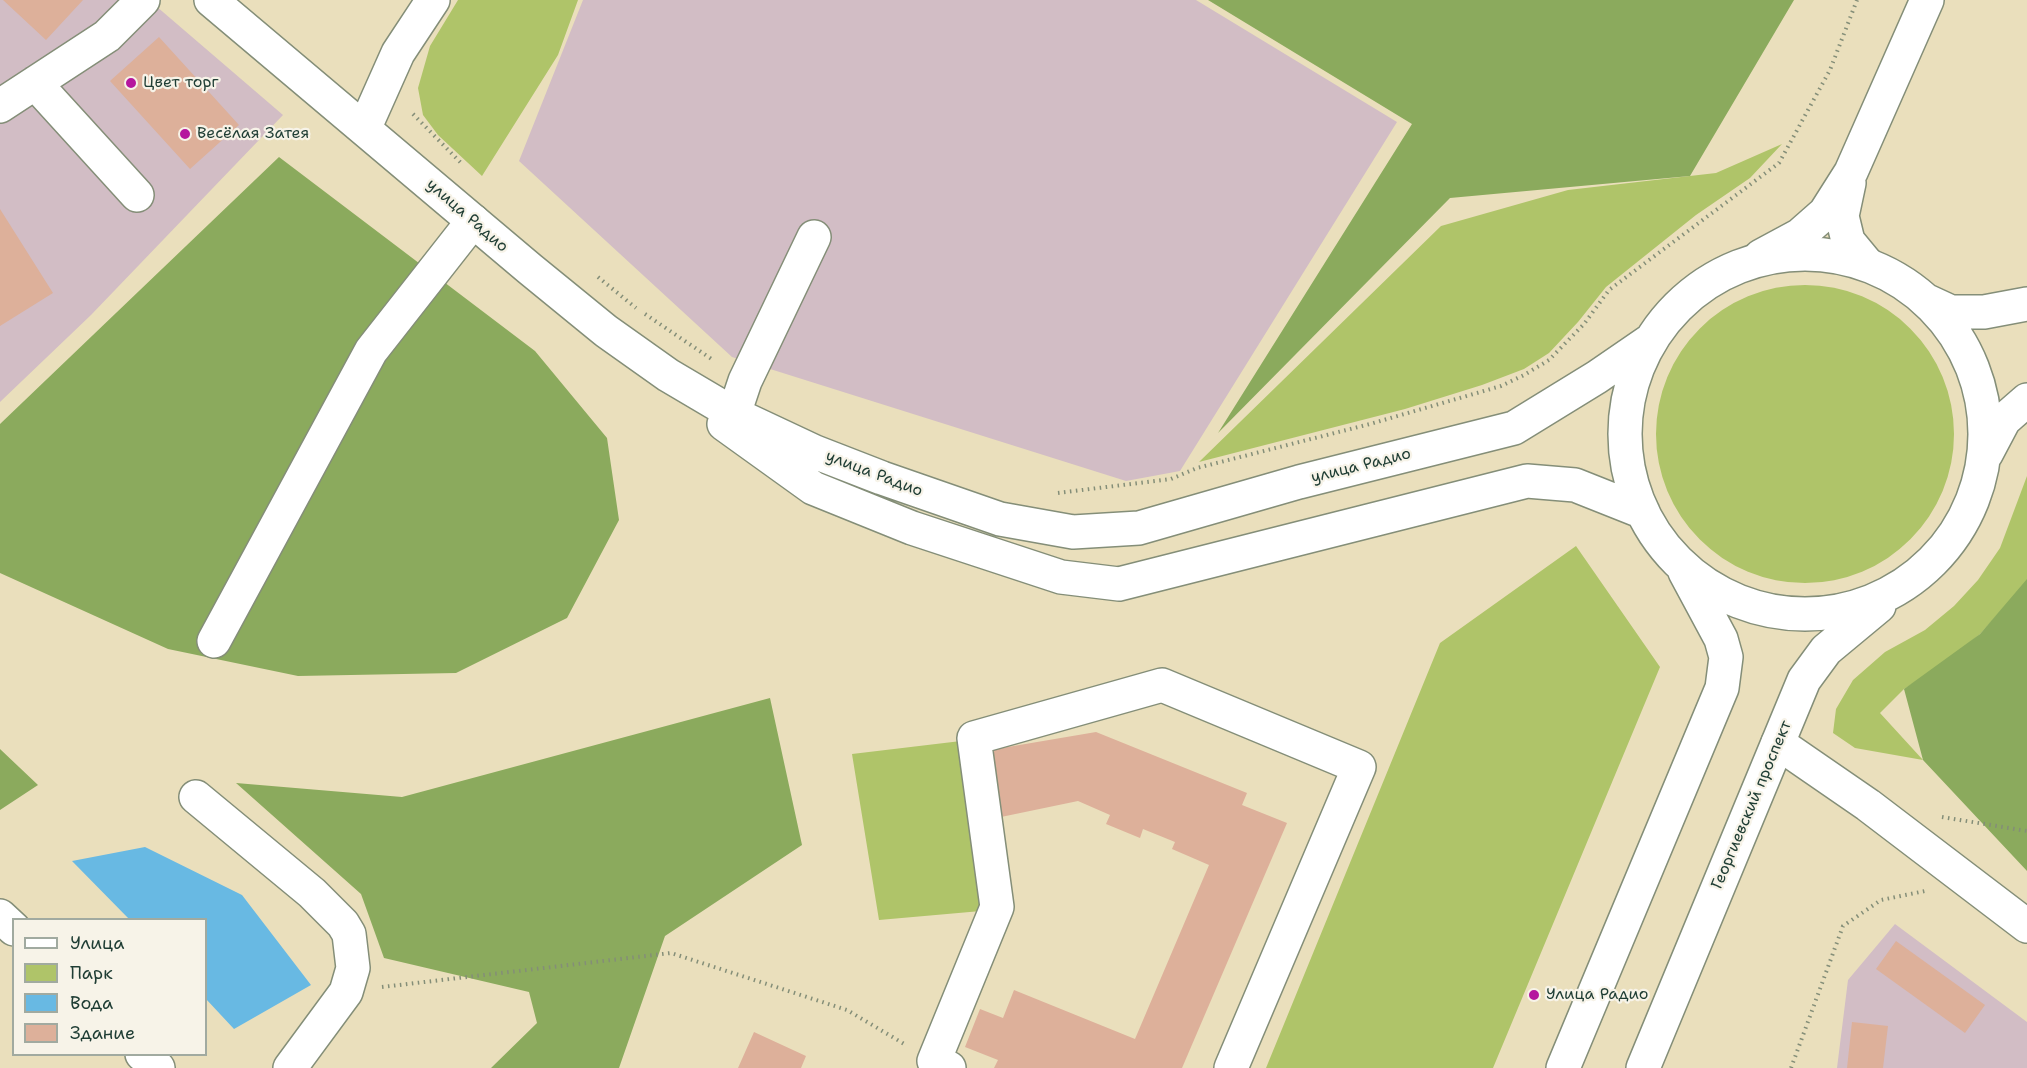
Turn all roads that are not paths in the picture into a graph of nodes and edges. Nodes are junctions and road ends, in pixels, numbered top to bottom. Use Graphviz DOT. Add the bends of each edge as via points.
graph roads {
  1 [pos="143,0"];
  2 [pos="211,0"];
  3 [pos="405,0"];
  4 [pos="433,0"];
  5 [pos="1927,0"];
  6 [pos="412,34"];
  7 [pos="34,83"];
  8 [pos="0,106"];
  9 [pos="365,128"];
  10 [pos="1851,172"];
  11 [pos="137,195"];
  12 [pos="472,221"];
  13 [pos="814,237"];
  14 [pos="1761,256"];
  15 [pos="1867,264"];
  16 [pos="1925,300"];
  17 [pos="2027,304"];
  18 [pos="1648,342"];
  19 [pos="668,375"];
  20 [pos="2027,400"];
  21 [pos="734,414"];
  22 [pos="1984,458"];
  23 [pos="1643,512"];
  24 [pos="1681,565"];
  25 [pos="1913,578"];
  26 [pos="214,641"];
  27 [pos="1778,743"];
  28 [pos="196,797"];
  29 [pos="0,916"];
  30 [pos="2027,926"];
  31 [pos="12,927"];
  32 [pos="144,1056"];
  33 [pos="942,1065"];
  34 [pos="158,1068"];
  35 [pos="290,1068"];
  36 [pos="1231,1068"];
  37 [pos="1563,1068"];
  38 [pos="1643,1068"];
  1 -- 7 [label="main road" via="107,36"];
  2 -- 9 [label="main road, улица Радио"];
  3 -- 6 [label="main road"];
  4 -- 6 [label="main road"];
  5 -- 10 [label="main road"];
  6 -- 9 [label="main road" via="398,53"];
  7 -- 8 [label="main road"];
  7 -- 11 [label="main road"];
  9 -- 12 [label="main road, улица Радио"];
  10 -- 14 [label="main road" via="1825,213 1800,235"];
  10 -- 15 [label="main road" via="1842,216 1848,241"];
  12 -- 19 [label="main road, улица Радио" via="606,331"];
  12 -- 26 [label="main road" via="371,351"];
  13 -- 21 [label="main road" via="745,381"];
  14 -- 15 [label="main road" via="1826,256"];
  14 -- 18 [label="main road" via="1697,292 1670,315"];
  15 -- 16 [label="main road" via="1897,278"];
  16 -- 17 [label="main road" via="1951,312 1984,312"];
  16 -- 22 [label="main road" via="1948,325 1967,355 1980,388 1986,423"];
  18 -- 21 [label="main road, улица Радио" via="1514,428 1299,482 1182,518 1106,532 1062,531 1000,519 815,452"];
  18 -- 23 [label="main road" via="1630,388 1624,443 1630,480"];
  19 -- 21 [label="main road, улица Радио"];
  19 -- 23 [label="main road" via="739,437 813,488 912,528 1061,577 1119,584 1527,481 1575,485"];
  20 -- 22 [label="main road" via="2004,420"];
  22 -- 25 [label="main road" via="1960,526"];
  23 -- 24 [label="main road"];
  24 -- 25 [label="main road" via="1721,594 1746,606 1782,613 1850,609 1882,597"];
  24 -- 37 [label="main road" via="1721,639 1726,657 1722,688"];
  25 -- 27 [label="main road, Георгиевский проспект" via="1846,631 1814,665"];
  27 -- 30 [label="main road"];
  27 -- 38 [label="main road, Георгиевский проспект"];
  28 -- 35 [label="main road" via="312,892 349,934 353,968 346,992"];
  29 -- 31 [label="main road"];
  32 -- 34 [label="main road"];
  33 -- 36 [label="main road" via="997,907 974,738 1162,685 1359,767"];
}
